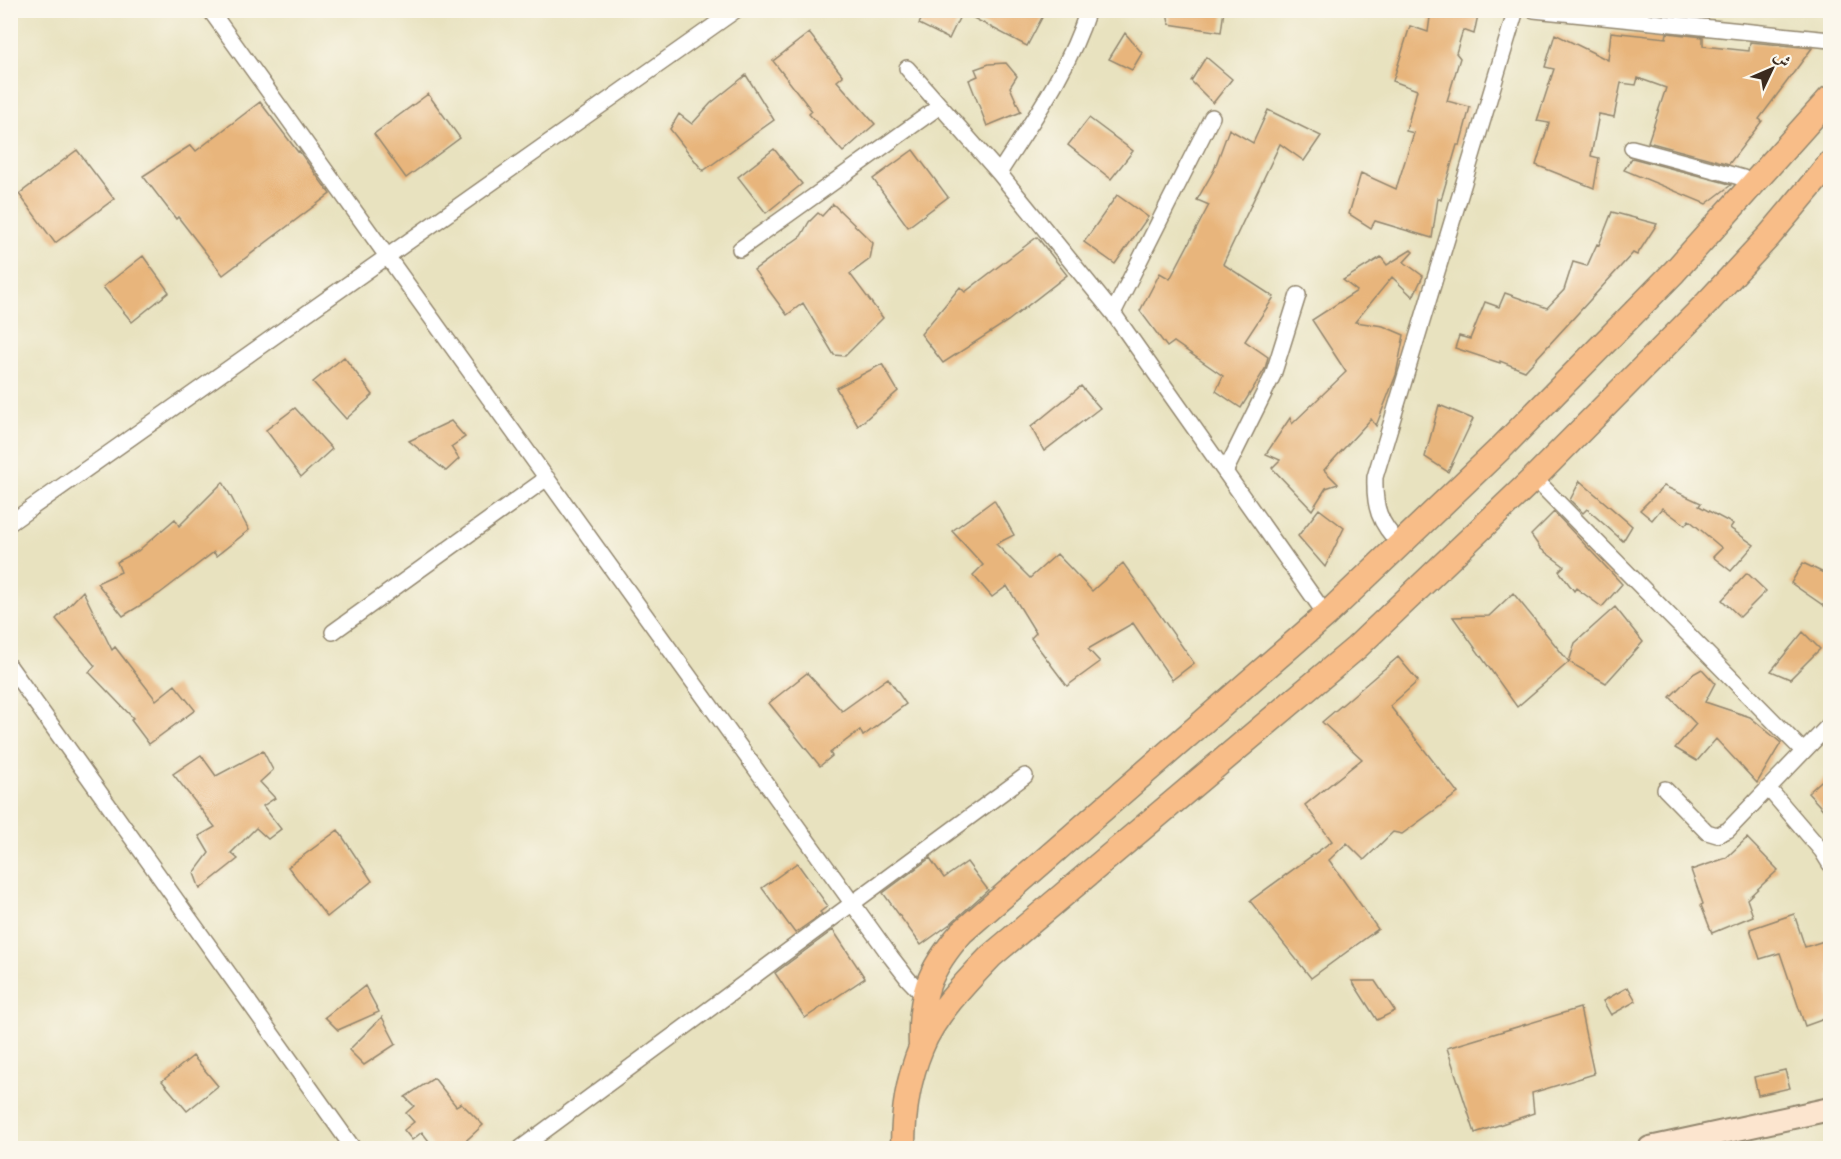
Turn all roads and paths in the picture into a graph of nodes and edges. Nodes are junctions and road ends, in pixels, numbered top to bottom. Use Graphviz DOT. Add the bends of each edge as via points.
graph roads {
  1 [pos="210,10"];
  2 [pos="736,10"];
  3 [pos="1088,10"];
  4 [pos="1515,10"];
  5 [pos="1534,10"];
  6 [pos="1830,40"];
  7 [pos="907,68"];
  8 [pos="1830,98"];
  9 [pos="940,106"];
  10 [pos="1212,117"];
  11 [pos="1632,148"];
  12 [pos="1830,163"];
  13 [pos="999,173"];
  14 [pos="1754,186"];
  15 [pos="740,249"];
  16 [pos="388,257"];
  17 [pos="1298,295"];
  18 [pos="1113,313"];
  19 [pos="1225,472"];
  20 [pos="547,478"];
  21 [pos="1534,478"];
  22 [pos="10,524"];
  23 [pos="1400,544"];
  24 [pos="1326,615"];
  25 [pos="333,632"];
  26 [pos="10,667"];
  27 [pos="1830,724"];
  28 [pos="1803,751"];
  29 [pos="1025,776"];
  30 [pos="1768,788"];
  31 [pos="1665,789"];
  32 [pos="1830,864"];
  33 [pos="853,903"];
  34 [pos="924,996"];
  35 [pos="942,1013"];
  36 [pos="921,1047"];
  37 [pos="1830,1109"];
  38 [pos="353,1149"];
  39 [pos="521,1149"];
  40 [pos="903,1149"];
  41 [pos="1650,1149"];
  1 -- 16 [label="street"];
  2 -- 16 [label="street"];
  3 -- 13 [label="street" via="1060,75"];
  4 -- 23 [label="street" via="1375,477 1378,514"];
  5 -- 6 [label="street"];
  7 -- 9 [label="street"];
  8 -- 14 [label="main road"];
  9 -- 13 [label="street"];
  9 -- 15 [label="street"];
  10 -- 18 [label="street"];
  11 -- 14 [label="street" via="1743,178"];
  12 -- 21 [label="main road" via="1707,303"];
  13 -- 18 [label="street"];
  14 -- 23 [label="main road" via="1563,386"];
  16 -- 20 [label="street"];
  16 -- 22 [label="street"];
  17 -- 19 [label="street" via="1273,375"];
  18 -- 19 [label="street"];
  19 -- 24 [label="street"];
  20 -- 25 [label="street"];
  20 -- 33 [label="street"];
  21 -- 28 [label="street"];
  21 -- 35 [label="main road" via="1356,648 991,956"];
  23 -- 24 [label="main road"];
  24 -- 34 [label="main road" via="962,932 940,959"];
  26 -- 38 [label="street"];
  27 -- 28 [label="street"];
  28 -- 30 [label="street"];
  29 -- 33 [label="street"];
  30 -- 31 [label="street" via="1728,830 1717,835 1707,832"];
  30 -- 32 [label="street"];
  33 -- 34 [label="street"];
  33 -- 39 [label="street"];
  34 -- 35 [label="street"];
  34 -- 36 [label="main road"];
  35 -- 36 [label="main road"];
  36 -- 40 [label="main road" via="909,1088"];
  37 -- 41 [label="street"];
}
